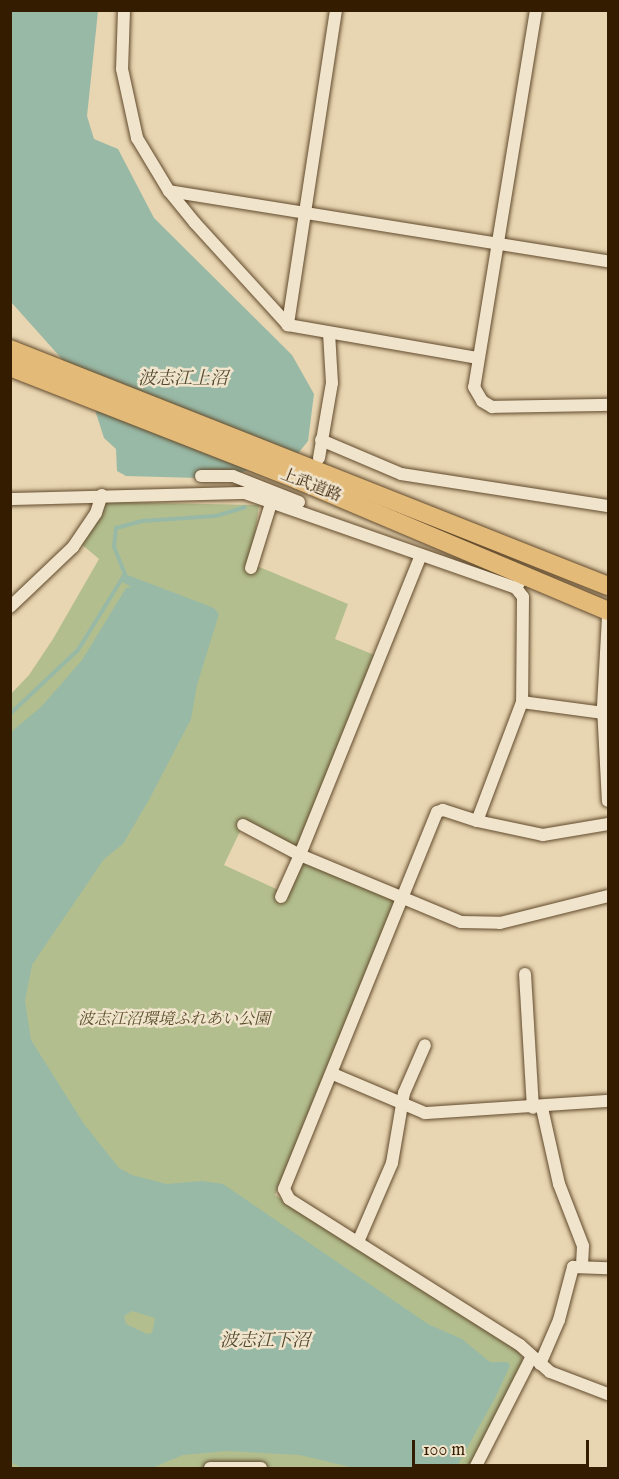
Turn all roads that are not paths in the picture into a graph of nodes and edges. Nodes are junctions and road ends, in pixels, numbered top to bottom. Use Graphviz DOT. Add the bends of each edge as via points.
graph roads {
  1 [pos="124,10"];
  2 [pos="336,10"];
  3 [pos="536,10"];
  4 [pos="169,191"];
  5 [pos="304,212"];
  6 [pos="498,242"];
  7 [pos="609,261"];
  8 [pos="288,326"];
  9 [pos="329,333"];
  10 [pos="12,356"];
  11 [pos="478,358"];
  12 [pos="609,405"];
  13 [pos="321,440"];
  14 [pos="201,476"];
  15 [pos="303,486"];
  16 [pos="102,495"];
  17 [pos="10,499"];
  18 [pos="272,500"];
  19 [pos="609,506"];
  20 [pos="421,555"];
  21 [pos="251,567"];
  22 [pos="520,582"];
  23 [pos="609,586"];
  24 [pos="10,607"];
  25 [pos="609,611"];
  26 [pos="609,617"];
  27 [pos="522,702"];
  28 [pos="605,709"];
  29 [pos="609,801"];
  30 [pos="477,822"];
  31 [pos="609,824"];
  32 [pos="243,825"];
  33 [pos="300,855"];
  34 [pos="609,896"];
  35 [pos="281,897"];
  36 [pos="404,898"];
  37 [pos="525,974"];
  38 [pos="425,1045"];
  39 [pos="333,1074"];
  40 [pos="609,1101"];
  41 [pos="402,1105"];
  42 [pos="537,1108"];
  43 [pos="358,1242"];
  44 [pos="582,1264"];
  45 [pos="609,1268"];
  46 [pos="536,1361"];
  47 [pos="609,1395"];
  48 [pos="210,1468"];
  49 [pos="261,1468"];
  50 [pos="475,1468"];
  1 -- 4 [label="street" via="122,69 127,102 137,138"];
  2 -- 5 [label="street"];
  3 -- 6 [label="street"];
  4 -- 5 [label="street"];
  4 -- 8 [label="street"];
  5 -- 6 [label="street"];
  5 -- 8 [label="street"];
  6 -- 7 [label="street"];
  6 -- 11 [label="street"];
  8 -- 9 [label="street"];
  9 -- 11 [label="street"];
  9 -- 13 [label="street" via="332,382"];
  10 -- 15 [label="highway, 上武道路"];
  11 -- 12 [label="street" via="475,394 492,407"];
  13 -- 15 [label="street"];
  13 -- 19 [label="street" via="401,474"];
  14 -- 15 [label="street" via="233,476"];
  15 -- 18 [label="street"];
  15 -- 20 [label="street" via="358,536"];
  15 -- 22 [label="highway, 上武道路"];
  15 -- 23 [label="highway, 上武道路"];
  16 -- 17 [label="street"];
  16 -- 18 [label="street" via="206,492"];
  16 -- 24 [label="street" via="96,513 73,547"];
  18 -- 21 [label="street"];
  20 -- 22 [label="street"];
  20 -- 33 [label="street"];
  22 -- 25 [label="highway, 上武道路"];
  22 -- 27 [label="street"];
  26 -- 28 [label="street"];
  27 -- 28 [label="street"];
  27 -- 30 [label="street"];
  28 -- 29 [label="street"];
  30 -- 31 [label="street" via="543,835"];
  30 -- 36 [label="street" via="443,810 437,812"];
  32 -- 33 [label="street"];
  33 -- 35 [label="street"];
  33 -- 36 [label="street"];
  34 -- 36 [label="street" via="500,923 480,924 461,922"];
  36 -- 39 [label="street"];
  37 -- 42 [label="street"];
  38 -- 41 [label="street"];
  39 -- 41 [label="street"];
  39 -- 43 [label="street" via="284,1189 289,1199"];
  40 -- 42 [label="street"];
  41 -- 42 [label="street" via="426,1113"];
  41 -- 43 [label="street" via="392,1163"];
  42 -- 44 [label="street" via="559,1184 583,1246"];
  43 -- 46 [label="street" via="520,1345"];
  44 -- 45 [label="street"];
  44 -- 46 [label="street" via="571,1271 559,1320"];
  46 -- 47 [label="street" via="564,1379"];
  46 -- 50 [label="street"];
  48 -- 49 [label="street"];
}
